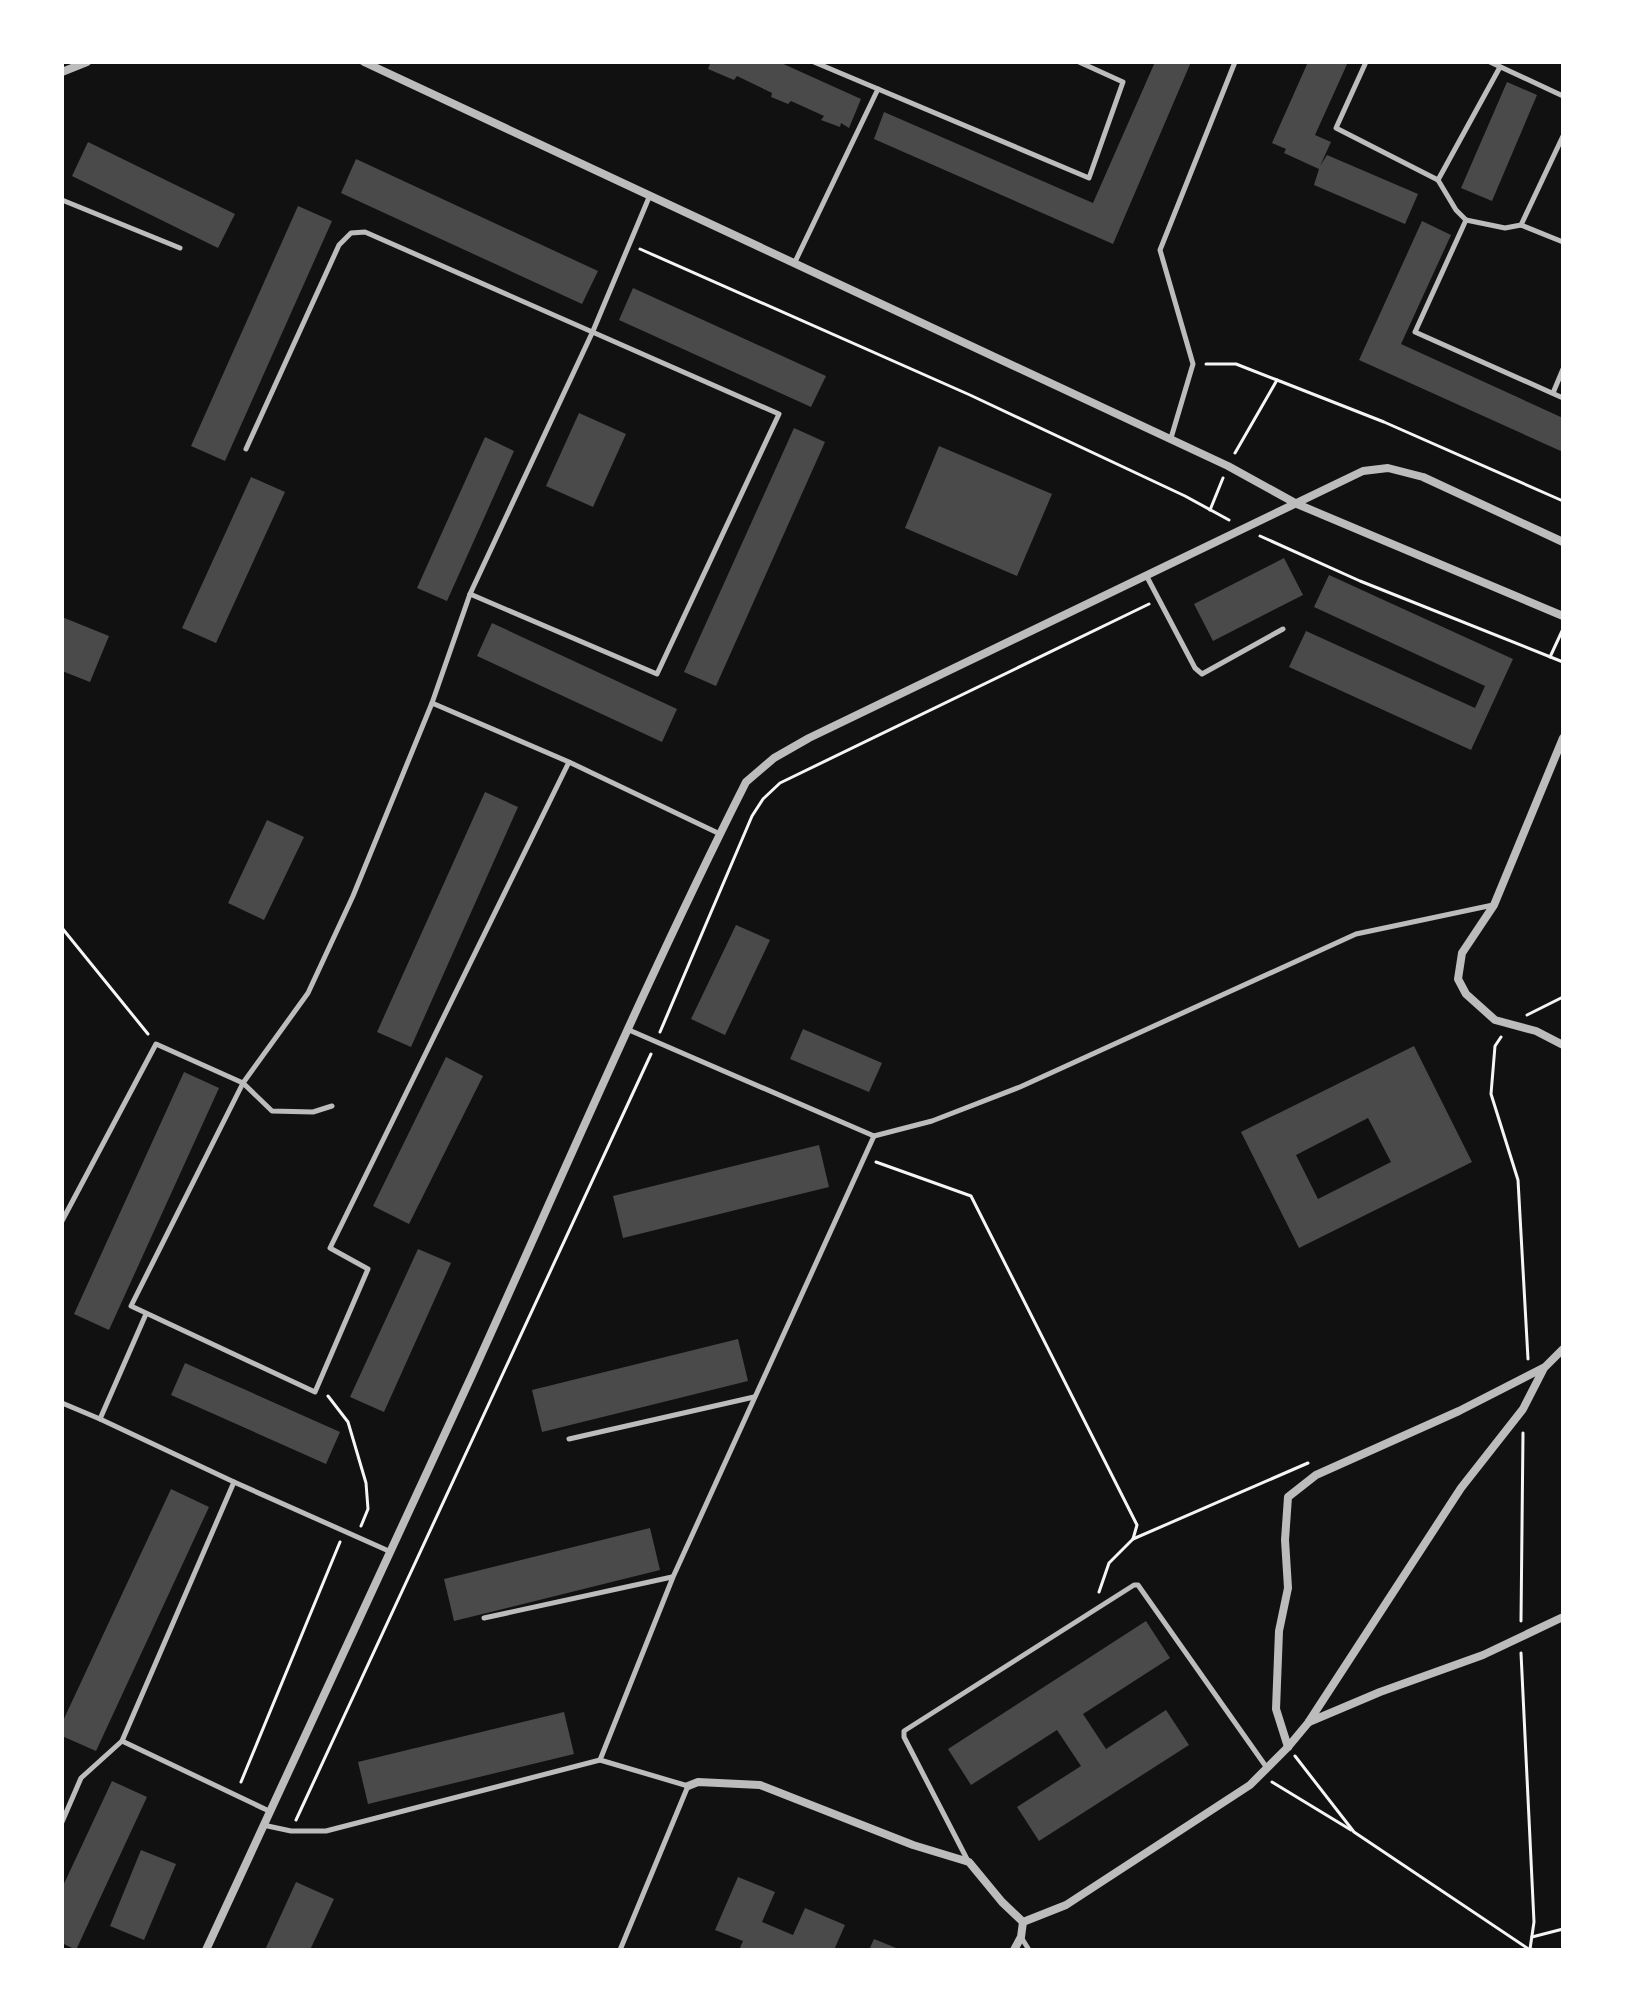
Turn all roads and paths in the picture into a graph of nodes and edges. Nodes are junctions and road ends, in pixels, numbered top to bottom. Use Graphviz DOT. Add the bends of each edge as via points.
graph roads {
  1 [pos="87,62"];
  2 [pos="364,62"];
  3 [pos="814,62"];
  4 [pos="1079,62"];
  5 [pos="1235,62"];
  6 [pos="1366,62"];
  7 [pos="1490,62"];
  8 [pos="1500,67"];
  9 [pos="62,72"];
  10 [pos="878,89"];
  11 [pos="1563,96"];
  12 [pos="1563,136"];
  13 [pos="1438,180"];
  14 [pos="650,195"];
  15 [pos="62,200"];
  16 [pos="1466,220"];
  17 [pos="1521,225"];
  18 [pos="1563,242"];
  19 [pos="629,244"];
  20 [pos="180,248"];
  21 [pos="794,264"];
  22 [pos="593,331"];
  23 [pos="1193,364"];
  24 [pos="1563,369"];
  25 [pos="1277,380"];
  26 [pos="1553,393"];
  27 [pos="1563,398"];
  28 [pos="1171,440"];
  29 [pos="246,449"];
  30 [pos="1228,466"];
  31 [pos="1563,501"];
  32 [pos="1297,504"];
  33 [pos="1210,510"];
  34 [pos="1242,528"];
  35 [pos="1563,542"];
  36 [pos="1145,574"];
  37 [pos="470,594"];
  38 [pos="1159,599"];
  39 [pos="1563,616"];
  40 [pos="1283,629"];
  41 [pos="1563,629"];
  42 [pos="1550,657"];
  43 [pos="1563,662"];
  44 [pos="432,703"];
  45 [pos="1563,738"];
  46 [pos="569,762"];
  47 [pos="720,834"];
  48 [pos="1494,905"];
  49 [pos="62,928"];
  50 [pos="1563,997"];
  51 [pos="1509,1023"];
  52 [pos="629,1030"];
  53 [pos="656,1042"];
  54 [pos="156,1044"];
  55 [pos="1563,1045"];
  56 [pos="243,1083"];
  57 [pos="332,1106"];
  58 [pos="874,1136"];
  59 [pos="864,1158"];
  60 [pos="62,1221"];
  61 [pos="146,1314"];
  62 [pos="1563,1349"];
  63 [pos="1529,1364"];
  64 [pos="1544,1368"];
  65 [pos="319,1383"];
  66 [pos="755,1397"];
  67 [pos="62,1403"];
  68 [pos="1523,1409"];
  69 [pos="100,1419"];
  70 [pos="569,1439"];
  71 [pos="1320,1457"];
  72 [pos="234,1482"];
  73 [pos="345,1531"];
  74 [pos="357,1536"];
  75 [pos="1133,1539"];
  76 [pos="392,1552"];
  77 [pos="673,1577"];
  78 [pos="1093,1611"];
  79 [pos="1563,1617"];
  80 [pos="484,1618"];
  81 [pos="1521,1638"];
  82 [pos="1308,1723"];
  83 [pos="122,1741"];
  84 [pos="1288,1747"];
  85 [pos="600,1760"];
  86 [pos="1264,1771"];
  87 [pos="688,1786"];
  88 [pos="235,1795"];
  89 [pos="269,1811"];
  90 [pos="62,1822"];
  91 [pos="263,1825"];
  92 [pos="291,1831"];
  93 [pos="1354,1832"];
  94 [pos="969,1862"];
  95 [pos="1023,1922"];
  96 [pos="1563,1929"];
  97 [pos="1021,1937"];
  98 [pos="1532,1937"];
  99 [pos="206,1950"];
  100 [pos="620,1950"];
  101 [pos="1014,1950"];
  102 [pos="1029,1950"];
  103 [pos="1530,1950"];
  104 [pos="1537,1950"];
  1 -- 9 [label="street"];
  2 -- 14 [label="street"];
  3 -- 10 [label="lane"];
  4 -- 10 [label="lane" via="1123,82 1089,178"];
  5 -- 23 [label="lane" via="1160,250"];
  6 -- 13 [label="lane" via="1336,128"];
  7 -- 8 [label="lane"];
  8 -- 11 [label="lane"];
  8 -- 13 [label="lane"];
  10 -- 21 [label="lane"];
  12 -- 17 [label="lane"];
  13 -- 16 [label="lane"];
  14 -- 19 [label="lane"];
  14 -- 21 [label="street"];
  15 -- 20 [label="lane"];
  16 -- 17 [label="lane" via="1505,228"];
  16 -- 26 [label="lane" via="1415,332"];
  17 -- 18 [label="lane"];
  19 -- 22 [label="lane"];
  19 -- 33 [label="path" via="970,395"];
  21 -- 28 [label="street"];
  22 -- 29 [label="lane" via="365,232 351,233 339,245"];
  22 -- 37 [label="lane"];
  22 -- 37 [label="lane" via="779,414 759,458 657,674"];
  23 -- 25 [label="path" via="1236,364"];
  23 -- 28 [label="lane"];
  24 -- 26 [label="lane"];
  25 -- 30 [label="path"];
  25 -- 31 [label="path"];
  26 -- 27 [label="lane"];
  28 -- 30 [label="street"];
  30 -- 32 [label="street"];
  30 -- 33 [label="path"];
  32 -- 34 [label="street"];
  32 -- 35 [label="street" via="1363,471 1388,468 1423,477"];
  32 -- 39 [label="street"];
  33 -- 34 [label="path"];
  34 -- 36 [label="street"];
  34 -- 42 [label="path"];
  36 -- 38 [label="lane"];
  36 -- 47 [label="street" via="774,758 746,782"];
  37 -- 44 [label="lane"];
  38 -- 40 [label="lane" via="1202,674"];
  38 -- 53 [label="path" via="780,783 752,816"];
  41 -- 42 [label="path"];
  42 -- 43 [label="path"];
  44 -- 46 [label="lane"];
  44 -- 56 [label="lane" via="308,993"];
  45 -- 48 [label="street"];
  46 -- 47 [label="lane"];
  46 -- 65 [label="lane" via="330,1248 368,1269"];
  47 -- 52 [label="street"];
  48 -- 51 [label="street" via="1462,953 1458,979 1466,994 1495,1020"];
  48 -- 58 [label="lane" via="1356,934 1020,1087 932,1121"];
  49 -- 54 [label="path"];
  50 -- 51 [label="path"];
  51 -- 55 [label="street"];
  51 -- 63 [label="path" via="1495,1046 1491,1094 1518,1180"];
  52 -- 53 [label="lane"];
  52 -- 76 [label="street"];
  53 -- 58 [label="lane"];
  53 -- 92 [label="path"];
  54 -- 56 [label="lane"];
  54 -- 60 [label="lane"];
  56 -- 57 [label="lane" via="272,1111 313,1112"];
  56 -- 61 [label="lane" via="131,1306"];
  58 -- 59 [label="lane"];
  59 -- 66 [label="lane"];
  59 -- 75 [label="path" via="971,1196 1137,1525"];
  61 -- 65 [label="lane" via="315,1392"];
  61 -- 69 [label="lane"];
  62 -- 64 [label="street"];
  64 -- 68 [label="street"];
  64 -- 84 [label="street" via="1316,1475 1288,1497 1288,1588 1279,1631 1276,1709"];
  65 -- 74 [label="path" via="348,1422 366,1483 368,1509"];
  66 -- 70 [label="lane"];
  66 -- 77 [label="lane"];
  67 -- 69 [label="lane"];
  68 -- 81 [label="path"];
  68 -- 82 [label="street" via="1461,1488"];
  69 -- 72 [label="lane"];
  71 -- 75 [label="path"];
  72 -- 73 [label="lane"];
  72 -- 83 [label="lane"];
  73 -- 74 [label="lane"];
  73 -- 88 [label="path"];
  74 -- 76 [label="lane"];
  75 -- 78 [label="path" via="1109,1563"];
  76 -- 89 [label="street"];
  77 -- 80 [label="lane"];
  77 -- 85 [label="lane"];
  78 -- 86 [label="lane" via="1138,1585"];
  78 -- 94 [label="lane" via="904,1731"];
  79 -- 81 [label="street"];
  81 -- 82 [label="street"];
  81 -- 98 [label="path"];
  82 -- 84 [label="street"];
  83 -- 88 [label="lane"];
  83 -- 90 [label="lane" via="81,1778"];
  84 -- 86 [label="street"];
  84 -- 93 [label="path"];
  85 -- 87 [label="lane"];
  85 -- 92 [label="lane" via="326,1831"];
  86 -- 93 [label="path"];
  86 -- 95 [label="street" via="1066,1905"];
  87 -- 94 [label="street" via="760,1785"];
  87 -- 100 [label="lane"];
  88 -- 89 [label="lane"];
  89 -- 91 [label="street"];
  91 -- 92 [label="lane"];
  91 -- 99 [label="street"];
  93 -- 103 [label="path"];
  94 -- 95 [label="street"];
  95 -- 97 [label="street"];
  96 -- 98 [label="path"];
  97 -- 101 [label="street"];
  97 -- 102 [label="lane"];
  98 -- 103 [label="path"];
  103 -- 104 [label="path"];
}
